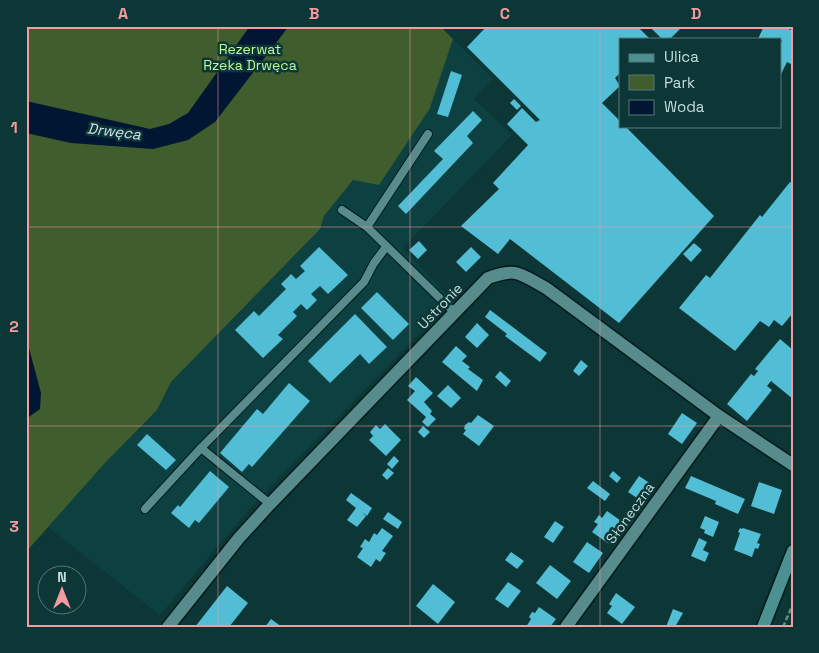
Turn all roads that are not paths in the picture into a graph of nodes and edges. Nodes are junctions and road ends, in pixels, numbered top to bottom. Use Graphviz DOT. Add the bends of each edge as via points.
graph roads {
  1 [pos="428,134"];
  2 [pos="342,210"];
  3 [pos="367,227"];
  4 [pos="386,247"];
  5 [pos="454,313"];
  6 [pos="719,416"];
  7 [pos="201,448"];
  8 [pos="793,465"];
  9 [pos="270,504"];
  10 [pos="145,510"];
  11 [pos="793,551"];
  12 [pos="788,578"];
  13 [pos="168,627"];
  14 [pos="566,627"];
  15 [pos="763,627"];
  1 -- 3 [label="lane"];
  2 -- 3 [label="lane"];
  3 -- 4 [label="lane"];
  4 -- 5 [label="lane"];
  4 -- 7 [label="lane" via="364,282"];
  5 -- 6 [label="street, Ustronie" via="488,278 506,271 519,273 546,288"];
  5 -- 9 [label="street, Ustronie"];
  6 -- 8 [label="street, Ustronie"];
  6 -- 14 [label="street, Słoneczna"];
  7 -- 9 [label="lane"];
  7 -- 10 [label="lane"];
  9 -- 13 [label="street, Ustronie"];
  11 -- 12 [label="main road"];
  12 -- 15 [label="main road"];
}
